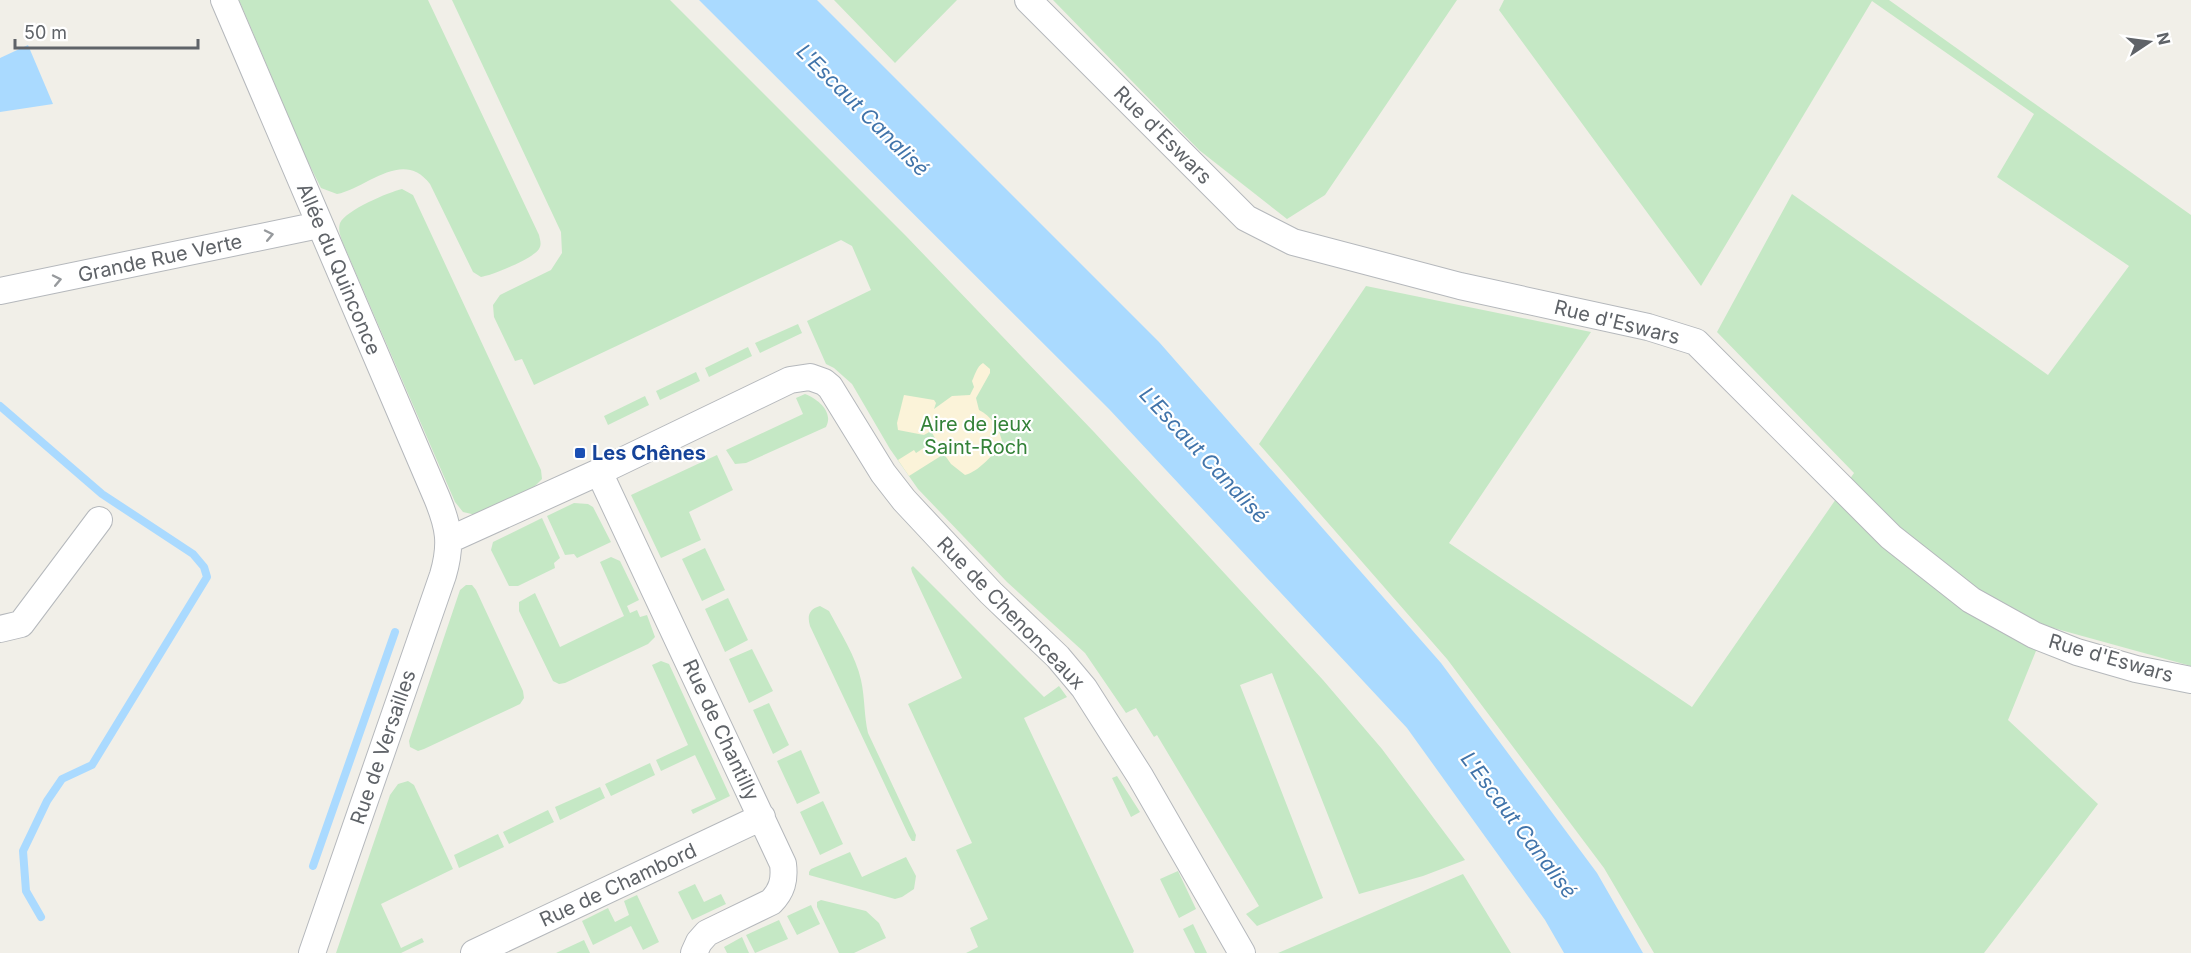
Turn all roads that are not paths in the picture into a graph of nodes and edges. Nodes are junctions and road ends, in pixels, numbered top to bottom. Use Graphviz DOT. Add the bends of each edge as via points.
graph roads {
  1 [pos="224,0"];
  2 [pos="1028,0"];
  3 [pos="319,225"];
  4 [pos="0,291"];
  5 [pos="599,472"];
  6 [pos="99,520"];
  7 [pos="449,540"];
  8 [pos="0,629"];
  9 [pos="2191,680"];
  10 [pos="762,817"];
  11 [pos="312,953"];
  12 [pos="474,953"];
  13 [pos="694,953"];
  14 [pos="1242,953"];
  1 -- 3 [label="street, Allée du Quinconce"];
  2 -- 9 [label="street, Rue d'Eswars" via="1246,218 1293,242 1696,342 1891,537 1971,600 2066,648"];
  4 -- 3 [label="street, Grande Rue Verte, one-way"];
  3 -- 7 [label="street, Allée du Quinconce" via="440,505"];
  5 -- 7 [label="street"];
  5 -- 10 [label="street, Rue de Chantilly"];
  5 -- 14 [label="street, Rue de Chenonceaux" via="790,380 818,379 831,387 904,500 1084,688 1140,776"];
  6 -- 8 [label="street" via="21,624"];
  7 -- 11 [label="street, Rue de Versailles" via="443,575"];
  10 -- 12 [label="street, Rue de Chambord"];
  10 -- 13 [label="street, Rue de Chantilly" via="783,864 783,885 771,902 707,933"];
}
